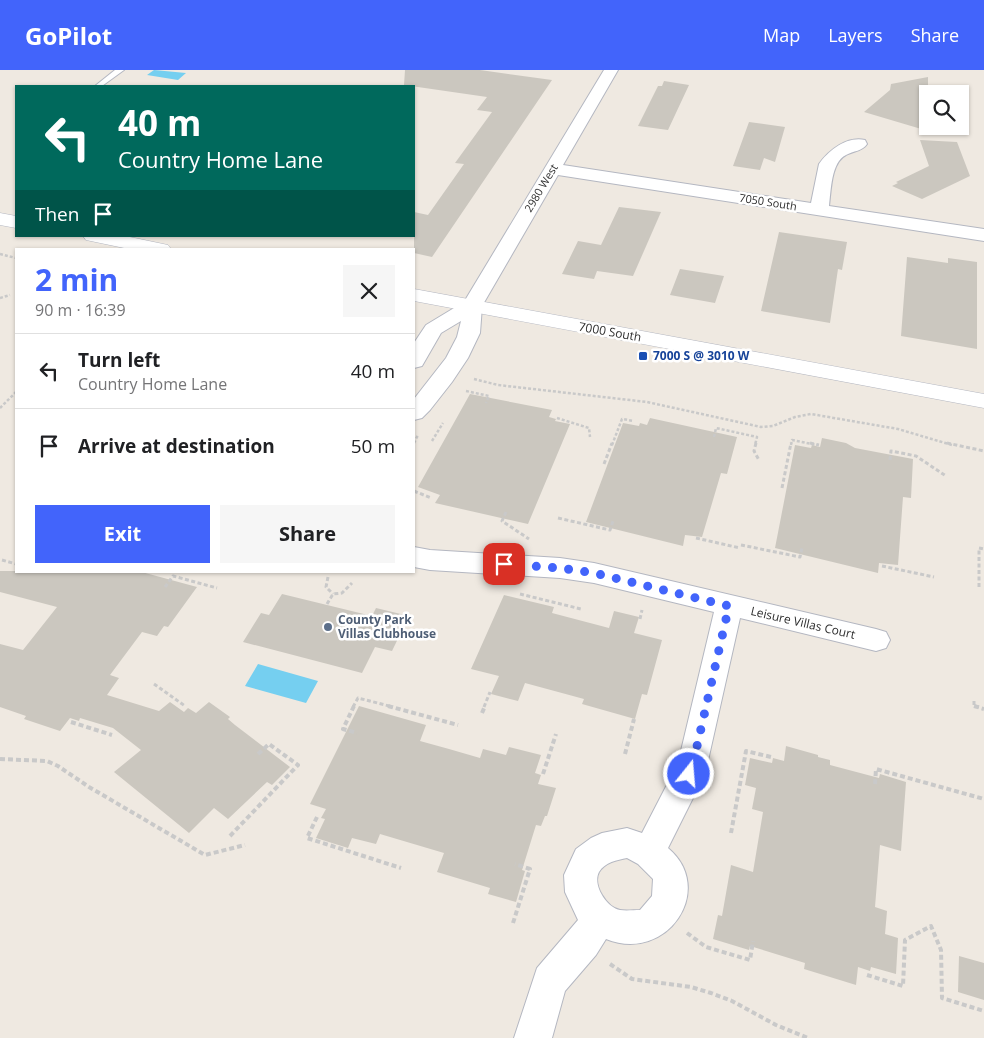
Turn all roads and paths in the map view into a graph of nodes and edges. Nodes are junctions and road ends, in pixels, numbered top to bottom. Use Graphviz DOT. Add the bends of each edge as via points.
graph roads {
  1 [pos="120,70"];
  2 [pos="606,70"];
  3 [pos="611,70"];
  4 [pos="99,85"];
  5 [pos="859,144"];
  6 [pos="553,169"];
  7 [pos="819,209"];
  8 [pos="0,219"];
  9 [pos="15,222"];
  10 [pos="984,235"];
  11 [pos="98,237"];
  12 [pos="156,248"];
  13 [pos="0,254"];
  14 [pos="15,258"];
  15 [pos="10,295"];
  16 [pos="415,295"];
  17 [pos="0,298"];
  18 [pos="472,306"];
  19 [pos="415,359"];
  20 [pos="468,379"];
  21 [pos="463,390"];
  22 [pos="15,393"];
  23 [pos="984,401"];
  24 [pos="486,403"];
  25 [pos="0,408"];
  26 [pos="415,412"];
  27 [pos="448,416"];
  28 [pos="558,418"];
  29 [pos="634,421"];
  30 [pos="714,436"];
  31 [pos="590,437"];
  32 [pos="432,441"];
  33 [pos="818,445"];
  34 [pos="984,451"];
  35 [pos="760,460"];
  36 [pos="890,460"];
  37 [pos="604,464"];
  38 [pos="946,476"];
  39 [pos="782,488"];
  40 [pos="415,491"];
  41 [pos="432,498"];
  42 [pos="506,512"];
  43 [pos="558,518"];
  44 [pos="613,521"];
  45 [pos="696,538"];
  46 [pos="533,542"];
  47 [pos="802,548"];
  48 [pos="984,549"];
  49 [pos="415,556"];
  50 [pos="2,560"];
  51 [pos="15,564"];
  52 [pos="882,566"];
  53 [pos="934,576"];
  54 [pos="328,577"];
  55 [pos="352,583"];
  56 [pos="165,587"];
  57 [pos="978,587"];
  58 [pos="217,588"];
  59 [pos="333,594"];
  60 [pos="517,594"];
  61 [pos="326,604"];
  62 [pos="729,606"];
  63 [pos="581,609"];
  64 [pos="876,640"];
  65 [pos="154,684"];
  66 [pos="490,692"];
  67 [pos="974,701"];
  68 [pos="185,706"];
  69 [pos="984,709"];
  70 [pos="482,713"];
  71 [pos="634,719"];
  72 [pos="71,722"];
  73 [pos="458,725"];
  74 [pos="357,733"];
  75 [pos="112,734"];
  76 [pos="556,734"];
  77 [pos="625,754"];
  78 [pos="258,755"];
  79 [pos="771,757"];
  80 [pos="0,759"];
  81 [pos="543,774"];
  82 [pos="875,784"];
  83 [pos="984,799"];
  84 [pos="317,816"];
  85 [pos="731,833"];
  86 [pos="230,836"];
  87 [pos="245,844"];
  88 [pos="649,852"];
  89 [pos="515,864"];
  90 [pos="401,868"];
  91 [pos="661,914"];
  92 [pos="513,923"];
  93 [pos="591,930"];
  94 [pos="753,941"];
  95 [pos="866,975"];
  96 [pos="984,1011"];
  97 [pos="533,1038"];
  98 [pos="808,1038"];
  1 -- 4 [label="lane"];
  2 -- 3 [label="street"];
  3 -- 6 [label="street, 2980 West"];
  5 -- 7 [label="street" via="838,152 828,164"];
  6 -- 7 [label="street, 7050 South"];
  6 -- 18 [label="street, 2980 West"];
  7 -- 10 [label="street, 7050 South"];
  8 -- 9 [label="main road"];
  11 -- 12 [label="main road"];
  13 -- 14 [label="path"];
  15 -- 17 [label="path"];
  16 -- 18 [label="main road, 7000 South"];
  18 -- 19 [label="street, 2980 West" via="433,328"];
  18 -- 23 [label="main road, 7000 South"];
  18 -- 26 [label="street, 2980 West" via="469,336 440,384"];
  20 -- 34 [label="path" via="647,402 761,427 801,415 821,416 898,429"];
  21 -- 24 [label="path" via="489,396"];
  22 -- 25 [label="path"];
  27 -- 32 [label="path"];
  28 -- 31 [label="path" via="589,428"];
  29 -- 37 [label="path" via="622,419"];
  30 -- 35 [label="path" via="716,428 757,437 754,452"];
  33 -- 39 [label="path" via="792,440"];
  36 -- 38 [label="path" via="891,451 916,456"];
  40 -- 41 [label="path"];
  42 -- 46 [label="path" via="502,521"];
  43 -- 44 [label="path" via="610,530"];
  45 -- 47 [label="path" via="800,557"];
  48 -- 57 [label="path" via="979,548"];
  49 -- 62 [label="street, Leisure Villas Court" via="594,573"];
  50 -- 51 [label="path"];
  52 -- 53 [label="path"];
  54 -- 59 [label="path" via="326,587"];
  55 -- 59 [label="path" via="342,593"];
  56 -- 58 [label="path" via="172,576"];
  59 -- 61 [label="path"];
  60 -- 63 [label="path"];
  62 -- 64 [label="street, Leisure Villas Court"];
  62 -- 88 [label="street" via="689,774"];
  65 -- 68 [label="path"];
  66 -- 70 [label="path"];
  67 -- 69 [label="path" via="974,706"];
  71 -- 77 [label="path"];
  72 -- 75 [label="path"];
  73 -- 74 [label="path" via="358,698 343,729"];
  76 -- 81 [label="path"];
  78 -- 86 [label="path" via="269,744 298,765"];
  79 -- 85 [label="path" via="746,750"];
  80 -- 87 [label="path" via="47,762 58,766 205,855"];
  82 -- 83 [label="path" via="876,769"];
  84 -- 90 [label="path" via="307,838"];
  88 -- 91 [label="street" via="664,866 670,879 671,893"];
  88 -- 93 [label="street" via="627,843 612,844 589,858 582,869 580,883 583,897 591,910"];
  89 -- 92 [label="path" via="530,869"];
  91 -- 93 [label="street" via="647,925"];
  91 -- 94 [label="path" via="706,947 750,960"];
  93 -- 97 [label="street" via="550,981"];
  93 -- 98 [label="path" via="632,980 691,987 711,993"];
  95 -- 96 [label="path" via="903,986 905,940 931,926 941,950 942,998"];
}
